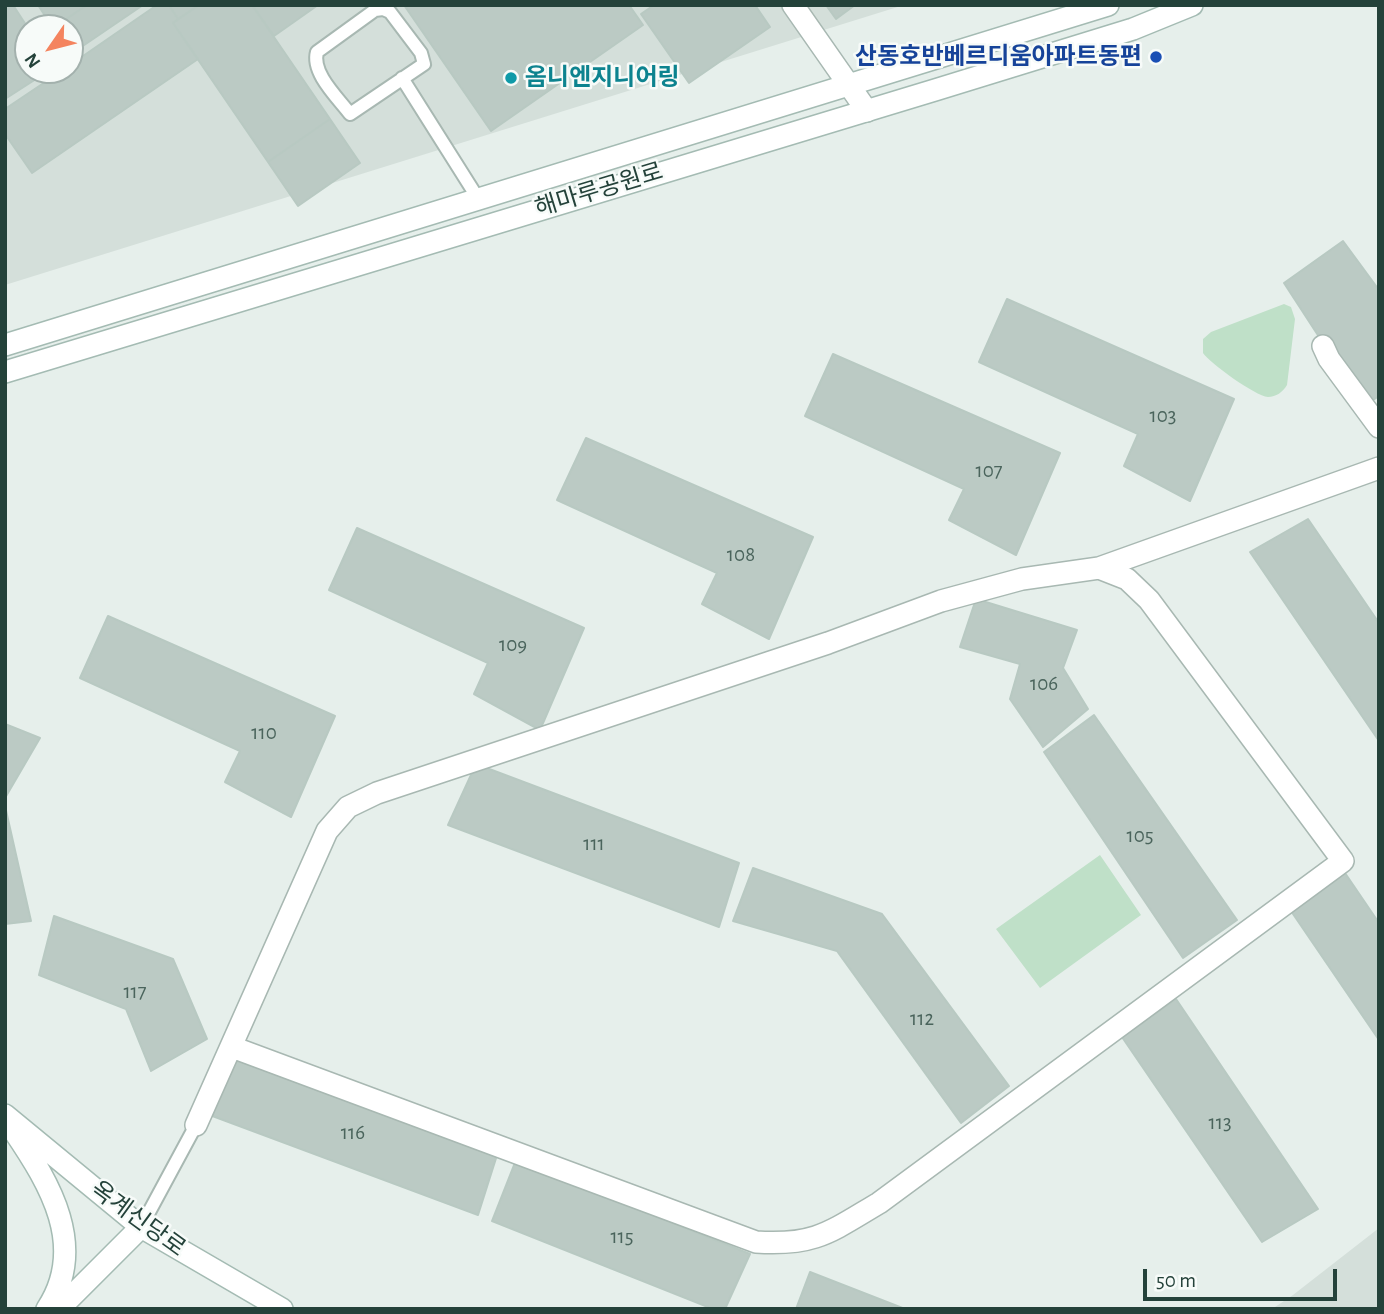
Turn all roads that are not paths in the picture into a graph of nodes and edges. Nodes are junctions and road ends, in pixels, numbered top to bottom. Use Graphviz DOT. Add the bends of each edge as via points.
graph roads {
  1 [pos="793,5"];
  2 [pos="1108,5"];
  3 [pos="1192,5"];
  4 [pos="402,78"];
  5 [pos="849,86"];
  6 [pos="867,111"];
  7 [pos="479,200"];
  8 [pos="5,345"];
  9 [pos="1323,346"];
  10 [pos="5,372"];
  11 [pos="1379,427"];
  12 [pos="1379,468"];
  13 [pos="1099,568"];
  14 [pos="232,1048"];
  15 [pos="5,1116"];
  16 [pos="196,1125"];
  17 [pos="141,1227"];
  18 [pos="47,1309"];
  19 [pos="59,1309"];
  20 [pos="282,1309"];
  1 -- 5 [label="street"];
  2 -- 5 [label="street, 해마루공원로"];
  3 -- 6 [label="street, 해마루공원로" via="1133,29"];
  4 -- 4 [label="lane" via="351,114 317,69 315,59 317,52 375,10 383,9 421,53 424,64"];
  4 -- 7 [label="lane"];
  5 -- 6 [label="street"];
  5 -- 7 [label="street, 해마루공원로"];
  6 -- 10 [label="street, 해마루공원로"];
  7 -- 8 [label="street, 해마루공원로"];
  9 -- 11 [label="street"];
  12 -- 13 [label="street"];
  13 -- 14 [label="street" via="1022,579 941,601 377,793 348,807 327,831"];
  13 -- 14 [label="street" via="1127,579 1149,600 1342,860 879,1203 831,1231 789,1244 756,1242"];
  14 -- 16 [label="street"];
  15 -- 17 [label="street, 옥계신당로"];
  15 -- 18 [label="street" via="44,1175 60,1213 66,1242 63,1274"];
  16 -- 17 [label="lane"];
  17 -- 19 [label="street"];
  17 -- 20 [label="street, 옥계신당로"];
}
